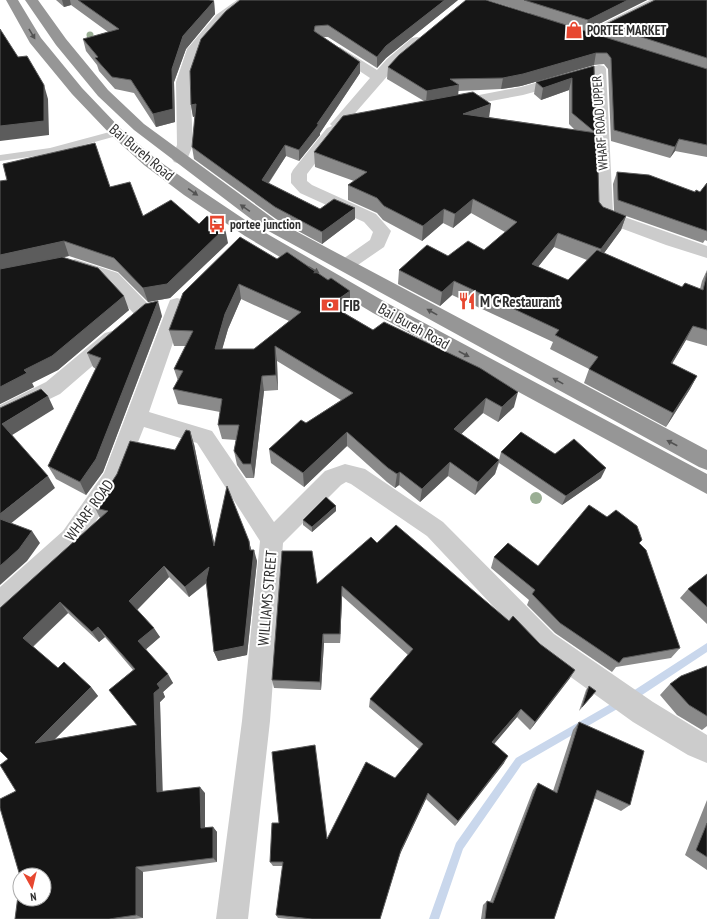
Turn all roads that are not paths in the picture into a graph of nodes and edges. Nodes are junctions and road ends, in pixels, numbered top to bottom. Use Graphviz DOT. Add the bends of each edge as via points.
graph roads {
  1 [pos="12,0"];
  2 [pos="31,0"];
  3 [pos="245,0"];
  4 [pos="660,0"];
  5 [pos="427,33"];
  6 [pos="572,33"];
  7 [pos="587,38"];
  8 [pos="322,41"];
  9 [pos="601,42"];
  10 [pos="378,77"];
  11 [pos="439,106"];
  12 [pos="361,120"];
  13 [pos="338,124"];
  14 [pos="116,133"];
  15 [pos="0,158"];
  16 [pos="180,160"];
  17 [pos="707,252"];
  18 [pos="62,264"];
  19 [pos="346,265"];
  20 [pos="133,319"];
  21 [pos="0,415"];
  22 [pos="137,417"];
  23 [pos="707,461"];
  24 [pos="707,485"];
  25 [pos="272,539"];
  26 [pos="0,603"];
  27 [pos="707,748"];
  28 [pos="232,919"];
  1 -- 14 [label="highway, Bai Bureh Road, one-way" via="35,40"];
  2 -- 16 [label="highway, Bai Bureh Road" via="103,93 139,127"];
  3 -- 16 [label="street" via="220,18 194,49 183,82 185,144"];
  4 -- 7 [label="street"];
  5 -- 10 [label="street"];
  6 -- 7 [label="street"];
  7 -- 9 [label="street"];
  8 -- 10 [label="street"];
  10 -- 13 [label="street"];
  11 -- 17 [label="street, WHARF ROAD UPPER" via="524,91 605,66 605,216"];
  12 -- 13 [label="street"];
  13 -- 19 [label="street" via="299,174 299,183 306,189 370,218 382,231 378,243"];
  14 -- 15 [label="lane" via="50,151"];
  14 -- 24 [label="highway, Bai Bureh Road, one-way" via="245,237"];
  19 -- 16 [label="highway, Bai Bureh Road, one-way" via="269,224"];
  18 -- 20 [label="street" via="69,262 111,277"];
  23 -- 19 [label="highway, Bai Bureh Road, one-way"];
  20 -- 21 [label="street" via="53,388"];
  20 -- 22 [label="street" via="182,300"];
  22 -- 25 [label="street, WILLIAMS STREET" via="204,437"];
  22 -- 26 [label="street, WHARF ROAD" via="113,478 71,538"];
  25 -- 27 [label="street" via="333,478 345,473 357,476 435,529 545,643 643,712"];
  25 -- 28 [label="street, WILLIAMS STREET" via="256,721"];
}
